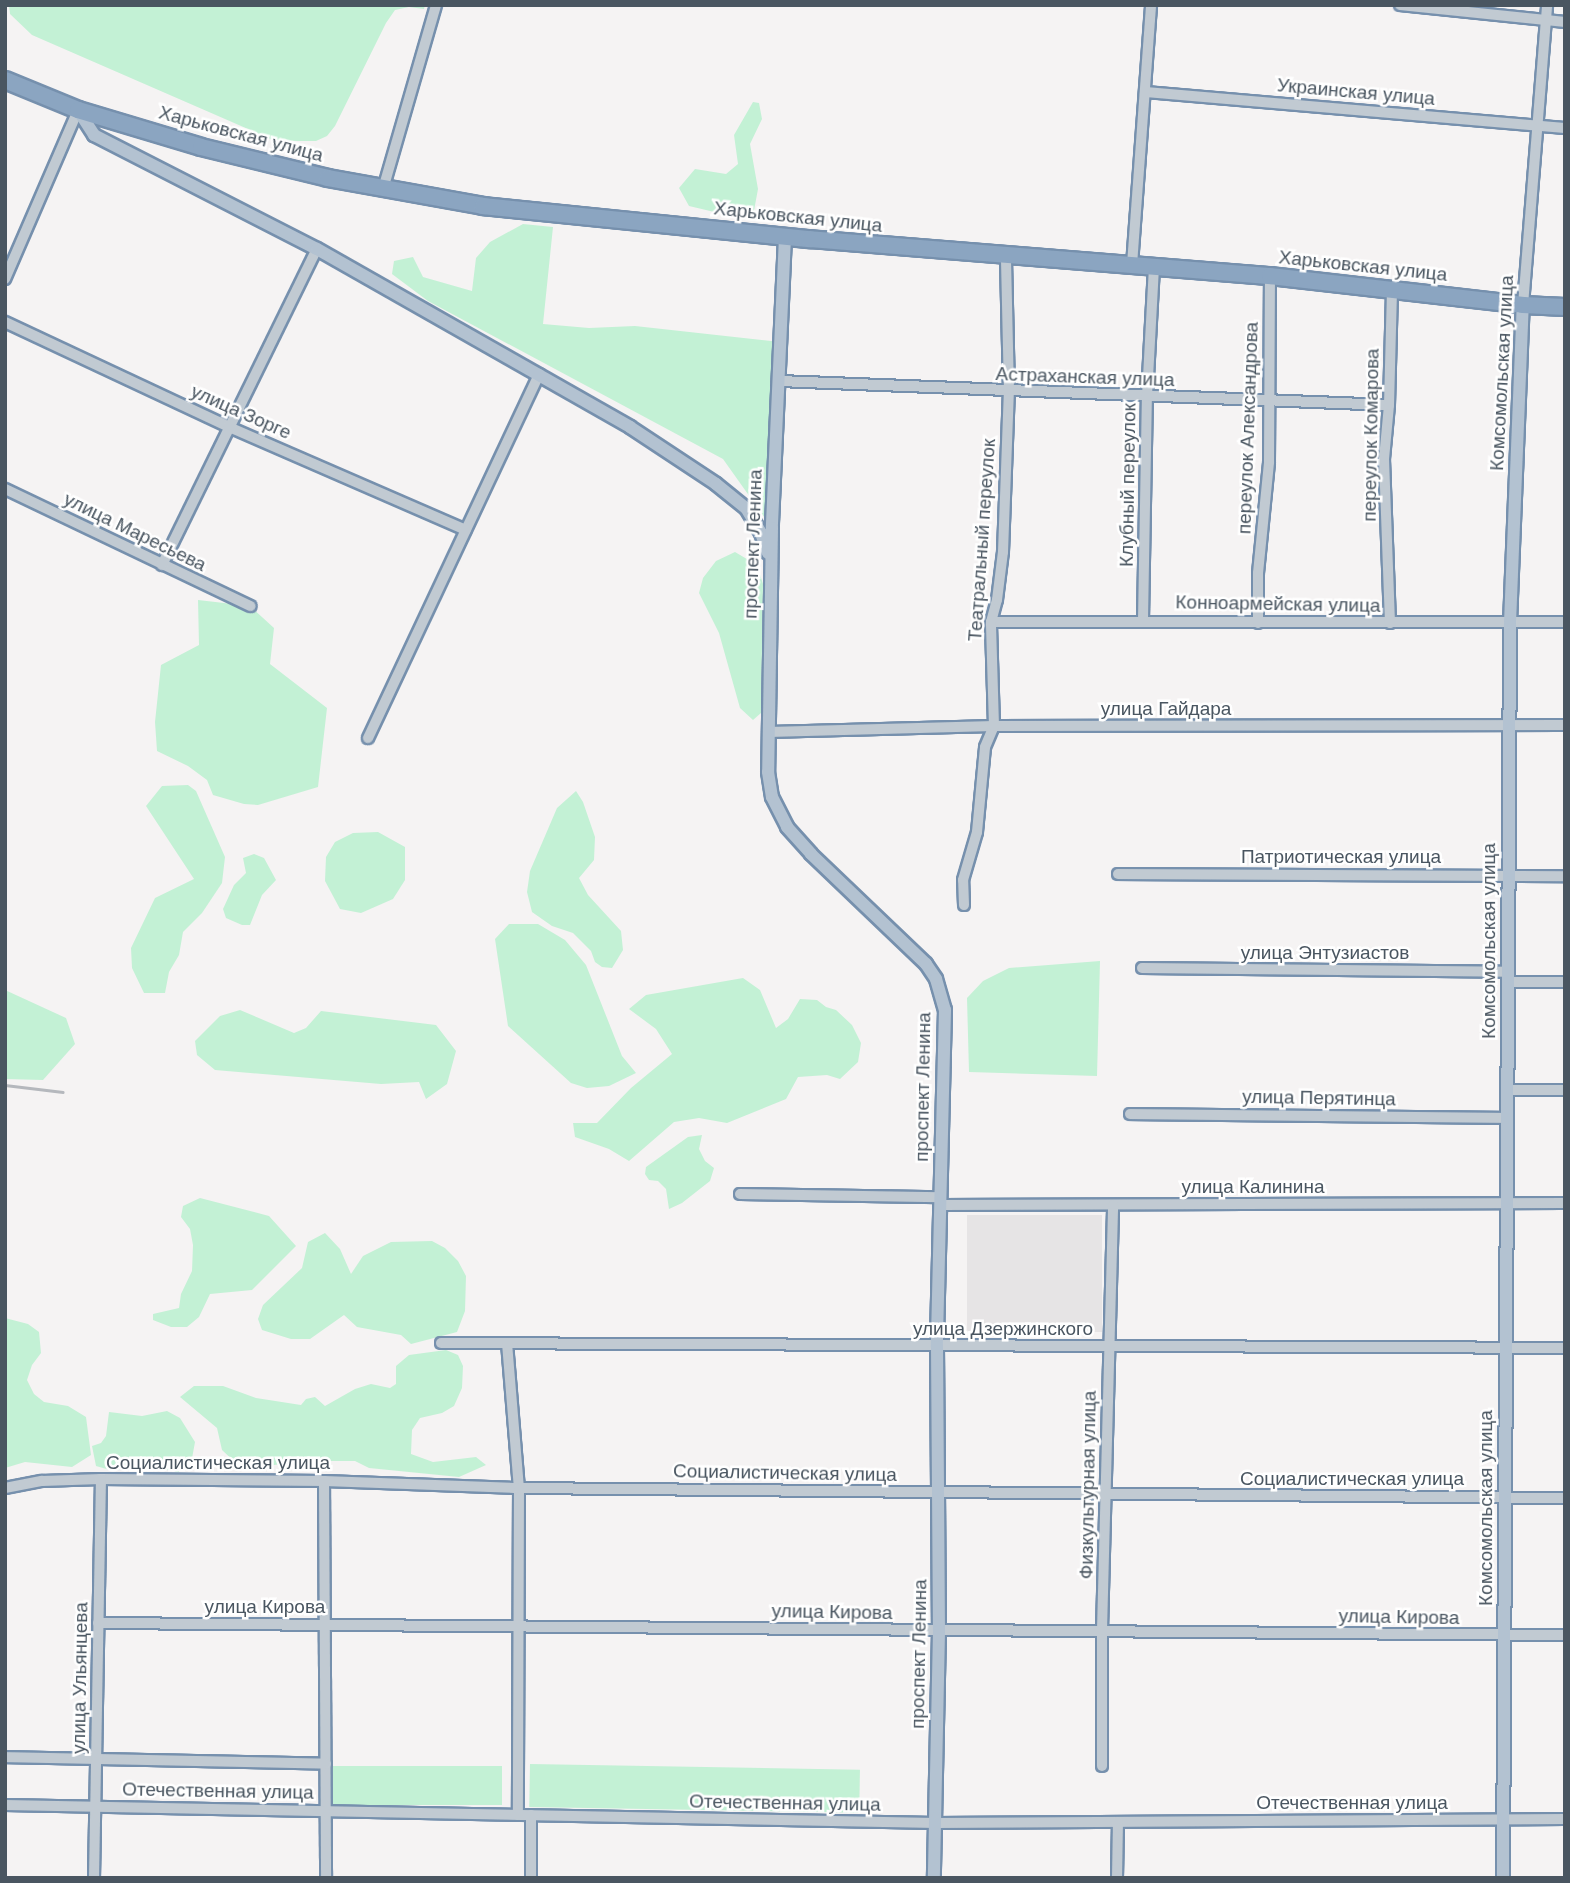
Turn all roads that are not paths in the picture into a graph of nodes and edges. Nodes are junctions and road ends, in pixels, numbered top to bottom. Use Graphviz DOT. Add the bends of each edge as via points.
graph roads {
  1 [pos="436,5"];
  2 [pos="1151,5"];
  3 [pos="1400,5"];
  4 [pos="1547,5"];
  5 [pos="1546,20"];
  6 [pos="1565,22"];
  7 [pos="5,80"];
  8 [pos="1145,92"];
  9 [pos="78,110"];
  10 [pos="1538,125"];
  11 [pos="1565,128"];
  12 [pos="383,189"];
  13 [pos="785,237"];
  14 [pos="317,249"];
  15 [pos="1006,257"];
  16 [pos="1132,265"];
  17 [pos="1154,267"];
  18 [pos="1270,276"];
  19 [pos="5,279"];
  20 [pos="1392,290"];
  21 [pos="1523,305"];
  22 [pos="1565,307"];
  23 [pos="1565,317"];
  24 [pos="5,321"];
  25 [pos="538,374"];
  26 [pos="779,381"];
  27 [pos="1009,392"];
  28 [pos="1147,396"];
  29 [pos="1267,401"];
  30 [pos="1389,405"];
  31 [pos="229,427"];
  32 [pos="5,489"];
  33 [pos="466,530"];
  34 [pos="772,563"];
  35 [pos="162,565"];
  36 [pos="250,606"];
  37 [pos="1143,620"];
  38 [pos="991,622"];
  39 [pos="1565,622"];
  40 [pos="1258,623"];
  41 [pos="1390,623"];
  42 [pos="1510,623"];
  43 [pos="1565,725"];
  44 [pos="994,726"];
  45 [pos="1510,726"];
  46 [pos="768,732"];
  47 [pos="368,738"];
  48 [pos="1118,874"];
  49 [pos="1509,875"];
  50 [pos="1565,876"];
  51 [pos="964,905"];
  52 [pos="1142,968"];
  53 [pos="1508,977"];
  54 [pos="1565,982"];
  55 [pos="1508,1090"];
  56 [pos="1565,1090"];
  57 [pos="1129,1114"];
  58 [pos="1508,1118"];
  59 [pos="740,1194"];
  60 [pos="941,1201"];
  61 [pos="1507,1203"];
  62 [pos="1565,1203"];
  63 [pos="1113,1205"];
  64 [pos="441,1343"];
  65 [pos="506,1343"];
  66 [pos="937,1347"];
  67 [pos="1110,1347"];
  68 [pos="1565,1348"];
  69 [pos="1506,1349"];
  70 [pos="100,1479"];
  71 [pos="324,1480"];
  72 [pos="5,1488"];
  73 [pos="519,1488"];
  74 [pos="939,1493"];
  75 [pos="1106,1494"];
  76 [pos="1506,1498"];
  77 [pos="1565,1498"];
  78 [pos="98,1623"];
  79 [pos="325,1625"];
  80 [pos="520,1625"];
  81 [pos="1102,1630"];
  82 [pos="939,1631"];
  83 [pos="1505,1635"];
  84 [pos="1565,1635"];
  85 [pos="5,1758"];
  86 [pos="96,1759"];
  87 [pos="326,1765"];
  88 [pos="1102,1766"];
  89 [pos="5,1805"];
  90 [pos="95,1806"];
  91 [pos="326,1811"];
  92 [pos="517,1815"];
  93 [pos="531,1815"];
  94 [pos="1503,1819"];
  95 [pos="1565,1819"];
  96 [pos="1118,1822"];
  97 [pos="936,1823"];
  98 [pos="94,1878"];
  99 [pos="326,1878"];
  100 [pos="531,1878"];
  101 [pos="934,1878"];
  102 [pos="1117,1878"];
  103 [pos="1503,1878"];
  1 -- 12 [label="street"];
  2 -- 8 [label="street"];
  3 -- 5 [label="street"];
  4 -- 5 [label="street, Комсомольская улица"];
  5 -- 6 [label="street"];
  5 -- 10 [label="street, Комсомольская улица"];
  7 -- 9 [label="highway, Харьковская улица"];
  8 -- 10 [label="street, Украинская улица"];
  8 -- 16 [label="street"];
  9 -- 12 [label="highway, Харьковская улица" via="201,147"];
  9 -- 14 [label="main road" via="94,135"];
  9 -- 19 [label="street"];
  10 -- 11 [label="street, Украинская улица"];
  10 -- 21 [label="street, Комсомольская улица"];
  12 -- 13 [label="highway, Харьковская улица" via="510,210"];
  13 -- 15 [label="highway, Харьковская улица"];
  13 -- 26 [label="main road, проспект Ленина"];
  14 -- 25 [label="main road"];
  14 -- 31 [label="street"];
  15 -- 16 [label="highway, Харьковская улица"];
  15 -- 27 [label="street, Театральный переулок"];
  16 -- 17 [label="highway, Харьковская улица"];
  17 -- 18 [label="highway, Харьковская улица"];
  17 -- 28 [label="street, Клубный переулок"];
  18 -- 20 [label="highway, Харьковская улица"];
  18 -- 29 [label="street, переулок Александрова"];
  20 -- 21 [label="highway, Харьковская улица"];
  20 -- 30 [label="street, переулок Комарова"];
  21 -- 22 [label="highway, Харьковская улица"];
  21 -- 23 [label="highway, Харьковская улица"];
  21 -- 42 [label="main road, Комсомольская улица"];
  24 -- 31 [label="street, улица Зорге"];
  25 -- 33 [label="street"];
  25 -- 34 [label="main road" via="629,427 746,508"];
  26 -- 27 [label="street, Астраханская улица"];
  26 -- 34 [label="main road, проспект Ленина"];
  27 -- 28 [label="street, Астраханская улица"];
  27 -- 38 [label="street, Театральный переулок" via="1003,552"];
  28 -- 29 [label="street, Астраханская улица"];
  28 -- 37 [label="street, Клубный переулок"];
  29 -- 30 [label="street, Астраханская улица"];
  29 -- 40 [label="street, переулок Александрова" via="1269,461"];
  30 -- 41 [label="street, переулок Комарова" via="1384,459"];
  31 -- 33 [label="street, улица Зорге"];
  31 -- 35 [label="street"];
  32 -- 35 [label="street, улица Маресьева"];
  33 -- 47 [label="street"];
  34 -- 46 [label="main road, проспект Ленина"];
  35 -- 36 [label="street, улица Маресьева"];
  37 -- 38 [label="street, Конноармейская улица"];
  37 -- 40 [label="street, Конноармейская улица"];
  38 -- 44 [label="street, Театральный переулок"];
  39 -- 42 [label="street, Конноармейская улица"];
  40 -- 41 [label="street, Конноармейская улица"];
  41 -- 42 [label="street, Конноармейская улица"];
  42 -- 45 [label="main road, Комсомольская улица"];
  43 -- 45 [label="street, улица Гайдара"];
  44 -- 45 [label="street, улица Гайдара"];
  44 -- 46 [label="street, улица Гайдара"];
  44 -- 51 [label="street, Театральный переулок" via="985,747 977,832 963,880"];
  45 -- 49 [label="main road, Комсомольская улица"];
  46 -- 60 [label="main road, проспект Ленина" via="772,797 787,827 936,979 945,1010"];
  48 -- 49 [label="street, Патриотическая улица"];
  49 -- 50 [label="street, Патриотическая улица"];
  49 -- 53 [label="main road, Комсомольская улица"];
  52 -- 53 [label="street, улица Энтузиастов"];
  53 -- 54 [label="street, улица Энтузиастов"];
  53 -- 55 [label="main road, Комсомольская улица"];
  55 -- 56 [label="street"];
  55 -- 58 [label="main road, Комсомольская улица"];
  57 -- 58 [label="street, улица Перятинца"];
  58 -- 61 [label="main road, Комсомольская улица"];
  59 -- 60 [label="street, улица Калинина"];
  60 -- 63 [label="street, улица Калинина"];
  60 -- 66 [label="main road, проспект Ленина"];
  61 -- 62 [label="street, улица Калинина"];
  61 -- 63 [label="street, улица Калинина"];
  61 -- 69 [label="main road, Комсомольская улица"];
  63 -- 67 [label="street, Физкультурная улица"];
  64 -- 65 [label="street, улица Дзержинского"];
  65 -- 66 [label="street, улица Дзержинского"];
  65 -- 73 [label="street"];
  66 -- 67 [label="street, улица Дзержинского"];
  66 -- 74 [label="main road, проспект Ленина"];
  67 -- 69 [label="street, улица Дзержинского"];
  67 -- 75 [label="street, Физкультурная улица"];
  68 -- 69 [label="street, улица Дзержинского"];
  69 -- 76 [label="main road, Комсомольская улица"];
  70 -- 71 [label="street, Социалистическая улица"];
  70 -- 72 [label="street, Социалистическая улица"];
  70 -- 78 [label="street, улица Ульянцева"];
  71 -- 73 [label="street, Социалистическая улица"];
  71 -- 79 [label="street"];
  73 -- 74 [label="street, Социалистическая улица"];
  73 -- 80 [label="street"];
  74 -- 75 [label="street, Социалистическая улица"];
  74 -- 82 [label="main road, проспект Ленина"];
  75 -- 76 [label="street, Социалистическая улица"];
  75 -- 81 [label="street, Физкультурная улица"];
  76 -- 77 [label="street, Социалистическая улица"];
  76 -- 83 [label="main road, Комсомольская улица"];
  78 -- 79 [label="street, улица Кирова"];
  78 -- 86 [label="street, улица Ульянцева"];
  79 -- 80 [label="street, улица Кирова"];
  79 -- 87 [label="street"];
  80 -- 82 [label="street, улица Кирова"];
  80 -- 92 [label="street"];
  81 -- 82 [label="street, улица Кирова"];
  81 -- 83 [label="street, улица Кирова"];
  81 -- 88 [label="street, Физкультурная улица"];
  82 -- 97 [label="main road, проспект Ленина"];
  83 -- 84 [label="street, улица Кирова"];
  83 -- 94 [label="main road, Комсомольская улица"];
  85 -- 86 [label="street, Отечественная улица"];
  86 -- 87 [label="street, Отечественная улица"];
  86 -- 90 [label="street, улица Ульянцева"];
  87 -- 91 [label="street"];
  89 -- 90 [label="street, Отечественная улица"];
  90 -- 91 [label="street, Отечественная улица"];
  90 -- 98 [label="street, улица Ульянцева"];
  91 -- 92 [label="street, Отечественная улица"];
  91 -- 99 [label="street"];
  92 -- 93 [label="street, Отечественная улица"];
  93 -- 97 [label="street, Отечественная улица"];
  93 -- 100 [label="street"];
  94 -- 95 [label="street, Отечественная улица"];
  94 -- 96 [label="street, Отечественная улица"];
  94 -- 103 [label="main road, Комсомольская улица"];
  96 -- 97 [label="street, Отечественная улица"];
  96 -- 102 [label="street"];
  97 -- 101 [label="main road, проспект Ленина"];
}
